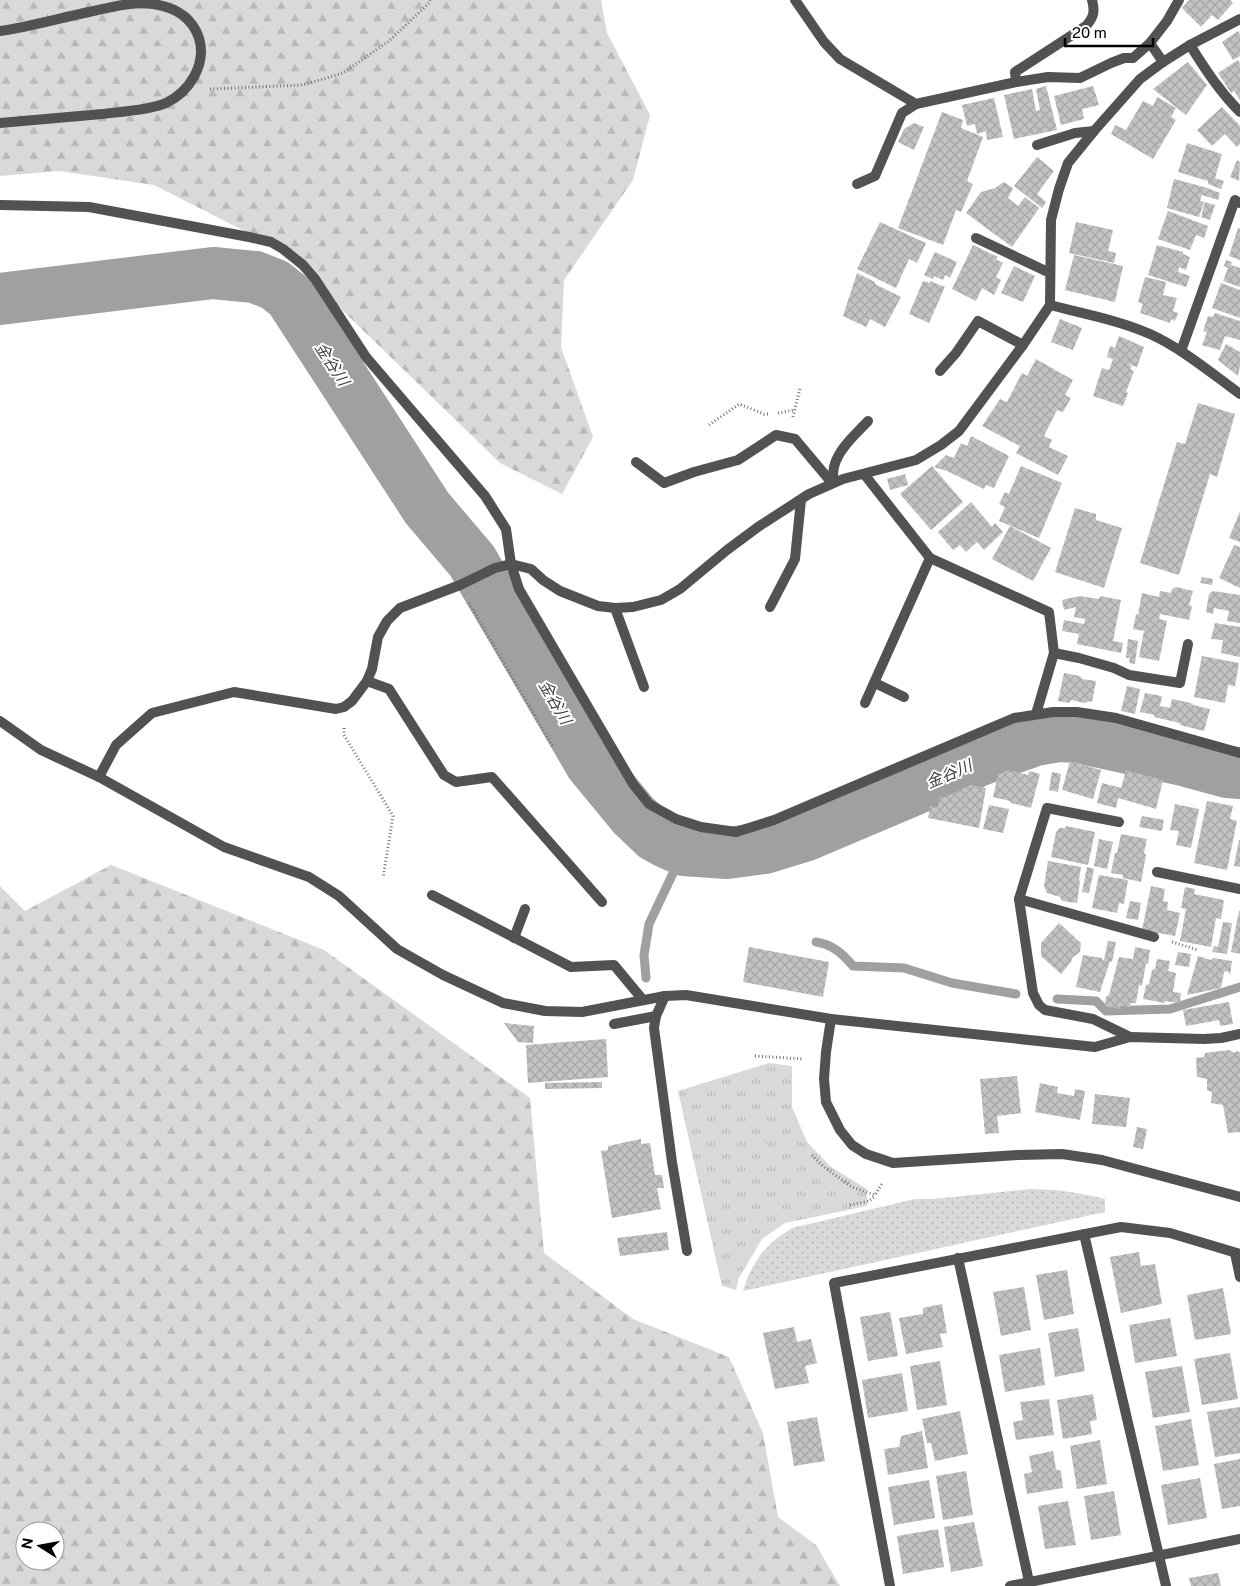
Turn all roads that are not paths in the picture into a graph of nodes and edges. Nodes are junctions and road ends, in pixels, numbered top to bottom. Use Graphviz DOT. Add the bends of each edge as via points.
graph roads {
  1 [pos="795,0"];
  2 [pos="1092,0"];
  3 [pos="1179,0"];
  4 [pos="1240,19"];
  5 [pos="0,31"];
  6 [pos="1150,44"];
  7 [pos="1190,45"];
  8 [pos="1163,62"];
  9 [pos="1016,82"];
  10 [pos="916,104"];
  11 [pos="1240,112"];
  12 [pos="0,123"];
  13 [pos="1094,131"];
  14 [pos="1037,145"];
  15 [pos="857,184"];
  16 [pos="1240,203"];
  17 [pos="0,205"];
  18 [pos="976,238"];
  19 [pos="1050,273"];
  20 [pos="1050,305"];
  21 [pos="1023,345"];
  22 [pos="1181,352"];
  23 [pos="940,371"];
  24 [pos="1240,394"];
  25 [pos="868,421"];
  26 [pos="636,462"];
  27 [pos="864,474"];
  28 [pos="832,483"];
  29 [pos="801,500"];
  30 [pos="930,558"];
  31 [pos="511,564"];
  32 [pos="770,607"];
  33 [pos="615,608"];
  34 [pos="1188,644"];
  35 [pos="1054,652"];
  36 [pos="368,681"];
  37 [pos="875,683"];
  38 [pos="644,687"];
  39 [pos="904,697"];
  40 [pos="866,703"];
  41 [pos="1036,714"];
  42 [pos="0,721"];
  43 [pos="1240,753"];
  44 [pos="100,777"];
  45 [pos="1119,822"];
  46 [pos="1157,872"];
  47 [pos="1240,889"];
  48 [pos="432,895"];
  49 [pos="1020,899"];
  50 [pos="602,902"];
  51 [pos="525,909"];
  52 [pos="1154,937"];
  53 [pos="514,938"];
  54 [pos="665,996"];
  55 [pos="643,1000"];
  56 [pos="656,1016"];
  57 [pos="831,1019"];
  58 [pos="614,1024"];
  59 [pos="1240,1034"];
  60 [pos="1130,1037"];
  61 [pos="1240,1197"];
  62 [pos="1084,1234"];
  63 [pos="687,1252"];
  64 [pos="1238,1253"];
  65 [pos="958,1258"];
  66 [pos="1240,1277"];
  67 [pos="1240,1539"];
  68 [pos="1159,1556"];
  69 [pos="1029,1584"];
  70 [pos="890,1586"];
  71 [pos="1010,1586"];
  72 [pos="1166,1586"];
  1 -- 10 [label="street" via="840,59"];
  2 -- 9 [label="street" via="1094,12 1086,26 1015,72"];
  3 -- 6 [label="street"];
  4 -- 7 [label="street"];
  5 -- 12 [label="street" via="115,6 151,4 182,14 193,25 201,53 194,80 186,90 164,104 128,112"];
  6 -- 8 [label="street"];
  6 -- 9 [label="street" via="1133,58 1111,62 1080,78 1048,77"];
  7 -- 8 [label="street"];
  7 -- 11 [label="street" via="1210,78"];
  8 -- 13 [label="street" via="1140,80"];
  9 -- 10 [label="street"];
  10 -- 15 [label="street" via="902,113 875,176"];
  13 -- 14 [label="street" via="1075,133"];
  13 -- 19 [label="street" via="1068,163 1052,220"];
  16 -- 22 [label="street" via="1235,200"];
  17 -- 31 [label="street" via="89,207 249,237 271,242 283,249 315,279 366,357 485,496 506,529"];
  18 -- 19 [label="street"];
  19 -- 20 [label="street"];
  20 -- 21 [label="street"];
  20 -- 22 [label="street" via="1120,323"];
  21 -- 23 [label="street" via="978,321"];
  21 -- 27 [label="street" via="959,431 916,460"];
  22 -- 24 [label="street"];
  25 -- 28 [label="street" via="836,461"];
  26 -- 28 [label="street" via="664,483 738,460 776,435 795,439"];
  27 -- 28 [label="street"];
  27 -- 30 [label="street"];
  28 -- 29 [label="street"];
  29 -- 32 [label="street" via="795,559"];
  29 -- 33 [label="street" via="758,527 680,589 661,600"];
  30 -- 35 [label="street" via="1049,612"];
  30 -- 37 [label="street"];
  31 -- 33 [label="street" via="531,569 569,595 598,606"];
  31 -- 36 [label="street" via="400,608 378,637"];
  31 -- 41 [label="street" via="519,589 633,784 649,804 676,819 701,827 736,832 774,820 1014,718"];
  33 -- 38 [label="street"];
  34 -- 35 [label="street" via="1180,683 1129,675"];
  35 -- 41 [label="street"];
  36 -- 44 [label="street" via="344,708 234,692 152,713 116,746"];
  36 -- 50 [label="street" via="389,689 444,775 456,782 492,777"];
  37 -- 39 [label="street"];
  37 -- 40 [label="street"];
  41 -- 43 [label="street" via="1077,712 1116,718"];
  42 -- 44 [label="street" via="41,750"];
  44 -- 55 [label="street" via="224,846 310,877 339,896 397,949 503,1003 564,1013"];
  45 -- 49 [label="street" via="1047,808"];
  46 -- 47 [label="street"];
  48 -- 53 [label="street"];
  49 -- 52 [label="street"];
  49 -- 60 [label="street" via="1033,993 1039,1005 1045,1010 1093,1019"];
  51 -- 53 [label="street"];
  53 -- 55 [label="street" via="571,967 614,965"];
  54 -- 55 [label="street"];
  54 -- 56 [label="street"];
  54 -- 57 [label="street" via="686,995"];
  56 -- 58 [label="street"];
  56 -- 63 [label="street" via="654,1028"];
  57 -- 60 [label="street" via="1095,1047"];
  57 -- 61 [label="street" via="826,1052 826,1102 840,1130 852,1145 866,1154 893,1163 1062,1154 1102,1160"];
  59 -- 60 [label="street" via="1221,1038"];
  62 -- 64 [label="street" via="1121,1227 1170,1233"];
  62 -- 65 [label="street"];
  62 -- 68 [label="street"];
  64 -- 66 [label="street"];
  65 -- 69 [label="street"];
  65 -- 70 [label="street" via="834,1283"];
  67 -- 68 [label="street"];
  68 -- 69 [label="street"];
  68 -- 72 [label="street"];
  69 -- 71 [label="street"];
}
